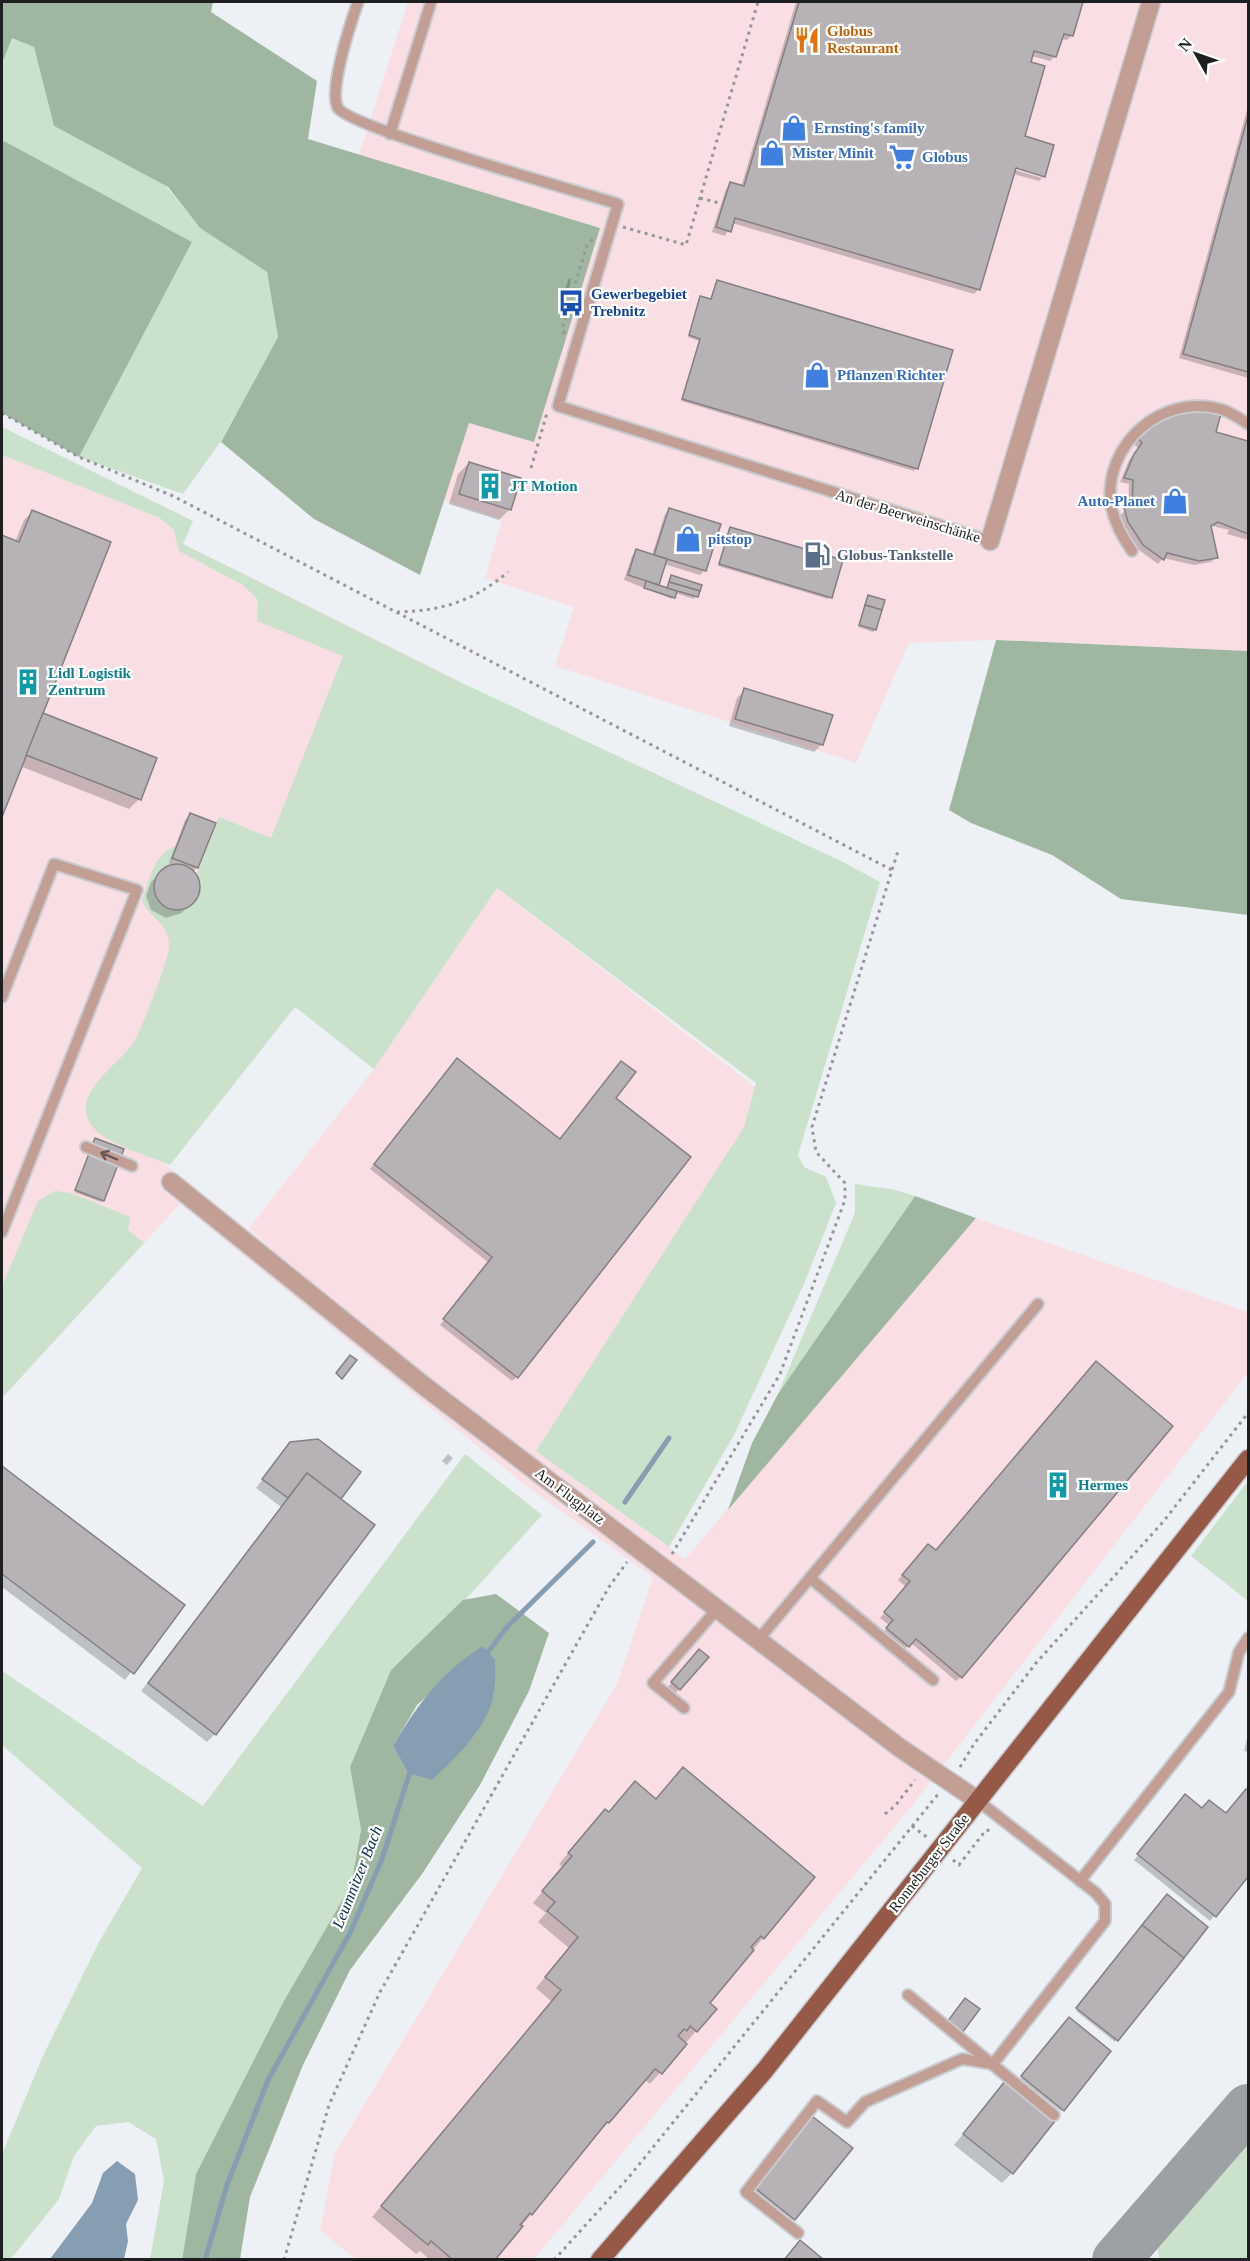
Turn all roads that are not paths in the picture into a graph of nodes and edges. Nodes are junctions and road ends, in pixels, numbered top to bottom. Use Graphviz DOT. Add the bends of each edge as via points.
graph roads {
  1 [pos="358,2"];
  2 [pos="431,2"];
  3 [pos="1151,2"];
  4 [pos="390,134"];
  5 [pos="1248,424"];
  6 [pos="990,541"];
  7 [pos="1131,551"];
  8 [pos="2,997"];
  9 [pos="86,1147"];
  10 [pos="132,1166"];
  11 [pos="171,1182"];
  12 [pos="2,1232"];
  13 [pos="1038,1304"];
  14 [pos="1248,1459"];
  15 [pos="810,1578"];
  16 [pos="717,1609"];
  17 [pos="1248,1638"];
  18 [pos="759,1639"];
  19 [pos="933,1680"];
  20 [pos="684,1708"];
  21 [pos="977,1800"];
  22 [pos="1080,1881"];
  23 [pos="908,1995"];
  24 [pos="993,2064"];
  25 [pos="1054,2115"];
  26 [pos="798,2233"];
  27 [pos="600,2259"];
  1 -- 4 [label="lane" via="334,98 339,110"];
  2 -- 4 [label="lane"];
  3 -- 6 [label="street, An der Beerweinschänke"];
  4 -- 6 [label="lane, An der Beerweinschänke" via="618,204 558,406"];
  5 -- 7 [label="lane" via="1222,409 1188,406 1155,417 1129,439 1110,487 1115,521"];
  8 -- 12 [label="lane" via="54,864 137,890"];
  10 -- 9 [label="lane, one-way"];
  11 -- 16 [label="street, Am Flugplatz" via="423,1385"];
  13 -- 15 [label="lane"];
  14 -- 21 [label="main road, Ronneburger Straße"];
  15 -- 18 [label="lane"];
  15 -- 19 [label="lane"];
  16 -- 18 [label="street, Am Flugplatz"];
  16 -- 20 [label="lane" via="653,1683"];
  17 -- 22 [label="lane" via="1239,1652 1229,1692"];
  18 -- 21 [label="street, Am Flugplatz"];
  21 -- 22 [label="lane"];
  21 -- 27 [label="main road, Ronneburger Straße" via="765,2070"];
  22 -- 24 [label="lane" via="1105,1904 1105,1921"];
  23 -- 24 [label="lane"];
  24 -- 25 [label="lane"];
  24 -- 26 [label="lane" via="962,2059 865,2102 847,2122 817,2101 746,2192"];
}
